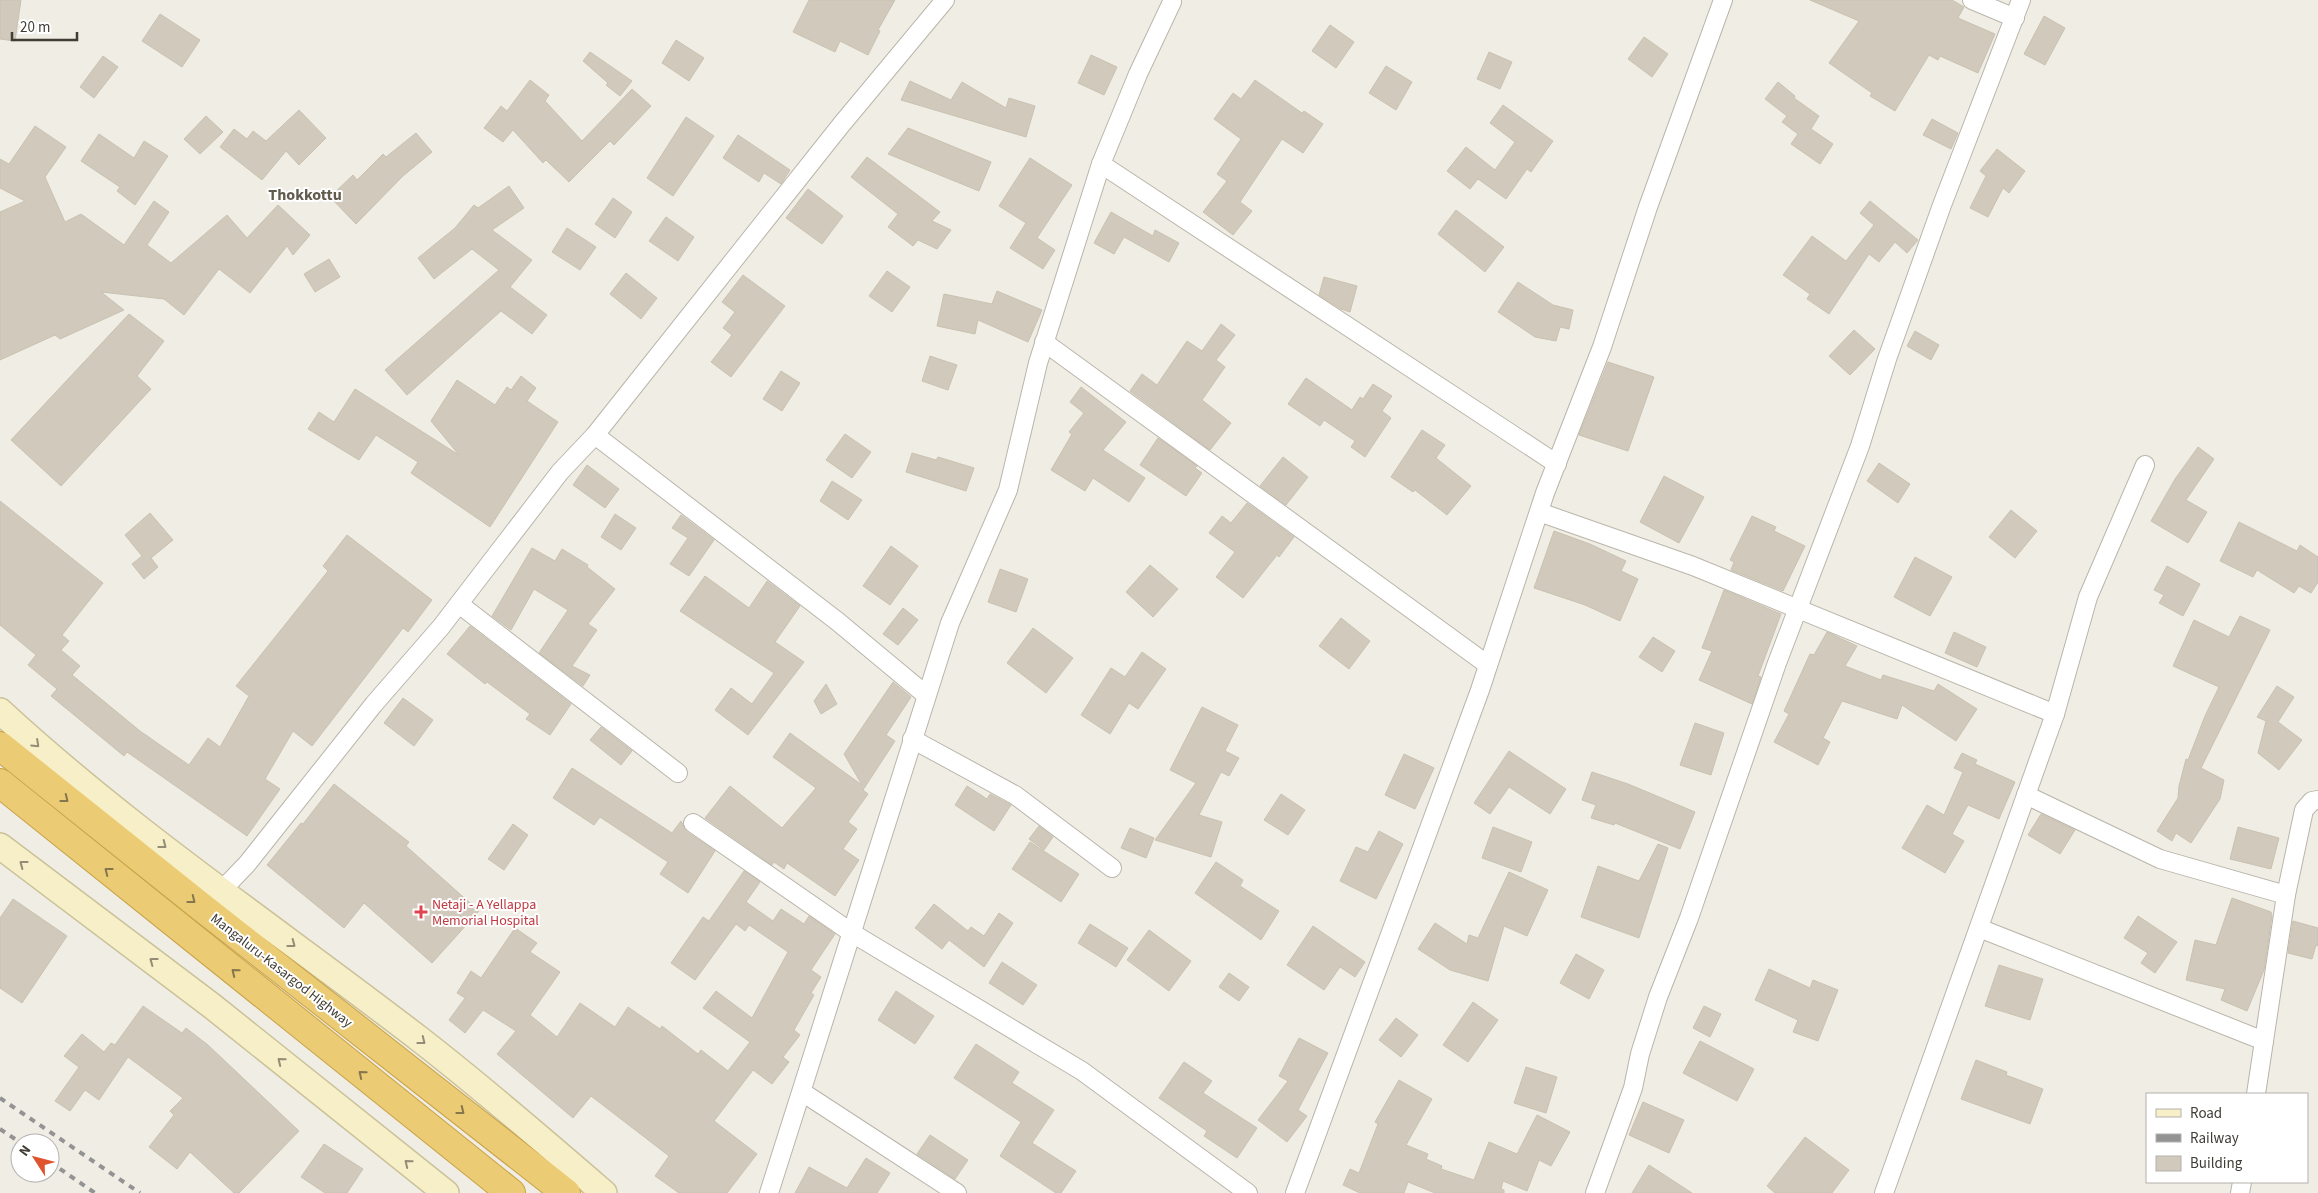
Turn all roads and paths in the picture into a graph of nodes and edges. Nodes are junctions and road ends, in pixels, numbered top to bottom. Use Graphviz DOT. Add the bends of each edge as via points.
graph roads {
  1 [pos="944,0"];
  2 [pos="1723,0"];
  3 [pos="1972,0"];
  4 [pos="2022,0"];
  5 [pos="1172,2"];
  6 [pos="2015,18"];
  7 [pos="1101,164"];
  8 [pos="1044,342"];
  9 [pos="595,435"];
  10 [pos="1557,464"];
  11 [pos="2145,464"];
  12 [pos="1539,512"];
  13 [pos="458,604"];
  14 [pos="1800,608"];
  15 [pos="1488,665"];
  16 [pos="926,695"];
  17 [pos="0,711"];
  18 [pos="2055,714"];
  19 [pos="912,739"];
  20 [pos="0,746"];
  21 [pos="678,773"];
  22 [pos="0,783"];
  23 [pos="2026,795"];
  24 [pos="2318,800"];
  25 [pos="693,823"];
  26 [pos="0,846"];
  27 [pos="1112,868"];
  28 [pos="220,891"];
  29 [pos="2286,895"];
  30 [pos="1979,928"];
  31 [pos="852,933"];
  32 [pos="2264,1041"];
  33 [pos="802,1092"];
  34 [pos="2256,1093"];
  35 [pos="446,1193"];
  36 [pos="511,1193"];
  37 [pos="566,1193"];
  38 [pos="604,1193"];
  39 [pos="769,1193"];
  40 [pos="957,1193"];
  41 [pos="1248,1193"];
  42 [pos="1295,1193"];
  43 [pos="1595,1193"];
  44 [pos="1884,1193"];
  1 -- 9 [label="street"];
  2 -- 10 [label="street" via="1648,207 1602,347"];
  3 -- 6 [label="street"];
  4 -- 6 [label="street"];
  5 -- 7 [label="street"];
  6 -- 14 [label="street" via="1939,213 1860,446"];
  7 -- 8 [label="street"];
  7 -- 10 [label="street"];
  8 -- 15 [label="street"];
  8 -- 16 [label="street" via="1008,490 950,623"];
  9 -- 13 [label="street" via="560,472"];
  9 -- 16 [label="street" via="837,621"];
  10 -- 12 [label="street"];
  11 -- 18 [label="street" via="2088,597"];
  12 -- 14 [label="street"];
  12 -- 15 [label="street"];
  13 -- 21 [label="street"];
  13 -- 28 [label="street" via="247,864"];
  14 -- 18 [label="street"];
  14 -- 43 [label="street" via="1777,663 1689,918 1658,997 1633,1088"];
  15 -- 42 [label="street"];
  16 -- 19 [label="street"];
  17 -- 28 [label="street, one-way" via="47,755"];
  18 -- 23 [label="street"];
  19 -- 27 [label="street" via="1015,795"];
  19 -- 31 [label="street"];
  20 -- 37 [label="highway, Mangaluru-Kasargod Highway, one-way"];
  36 -- 22 [label="highway, one-way"];
  23 -- 29 [label="street" via="2160,859"];
  23 -- 30 [label="street"];
  24 -- 29 [label="street" via="2312,801 2304,810"];
  25 -- 31 [label="street"];
  35 -- 26 [label="street, one-way" via="212,1006"];
  28 -- 38 [label="street, one-way" via="422,1041 527,1125"];
  29 -- 32 [label="street"];
  30 -- 32 [label="street"];
  30 -- 44 [label="street"];
  31 -- 33 [label="street"];
  31 -- 41 [label="street" via="1082,1071"];
  32 -- 34 [label="street"];
  33 -- 39 [label="street"];
  33 -- 40 [label="street"];
}
